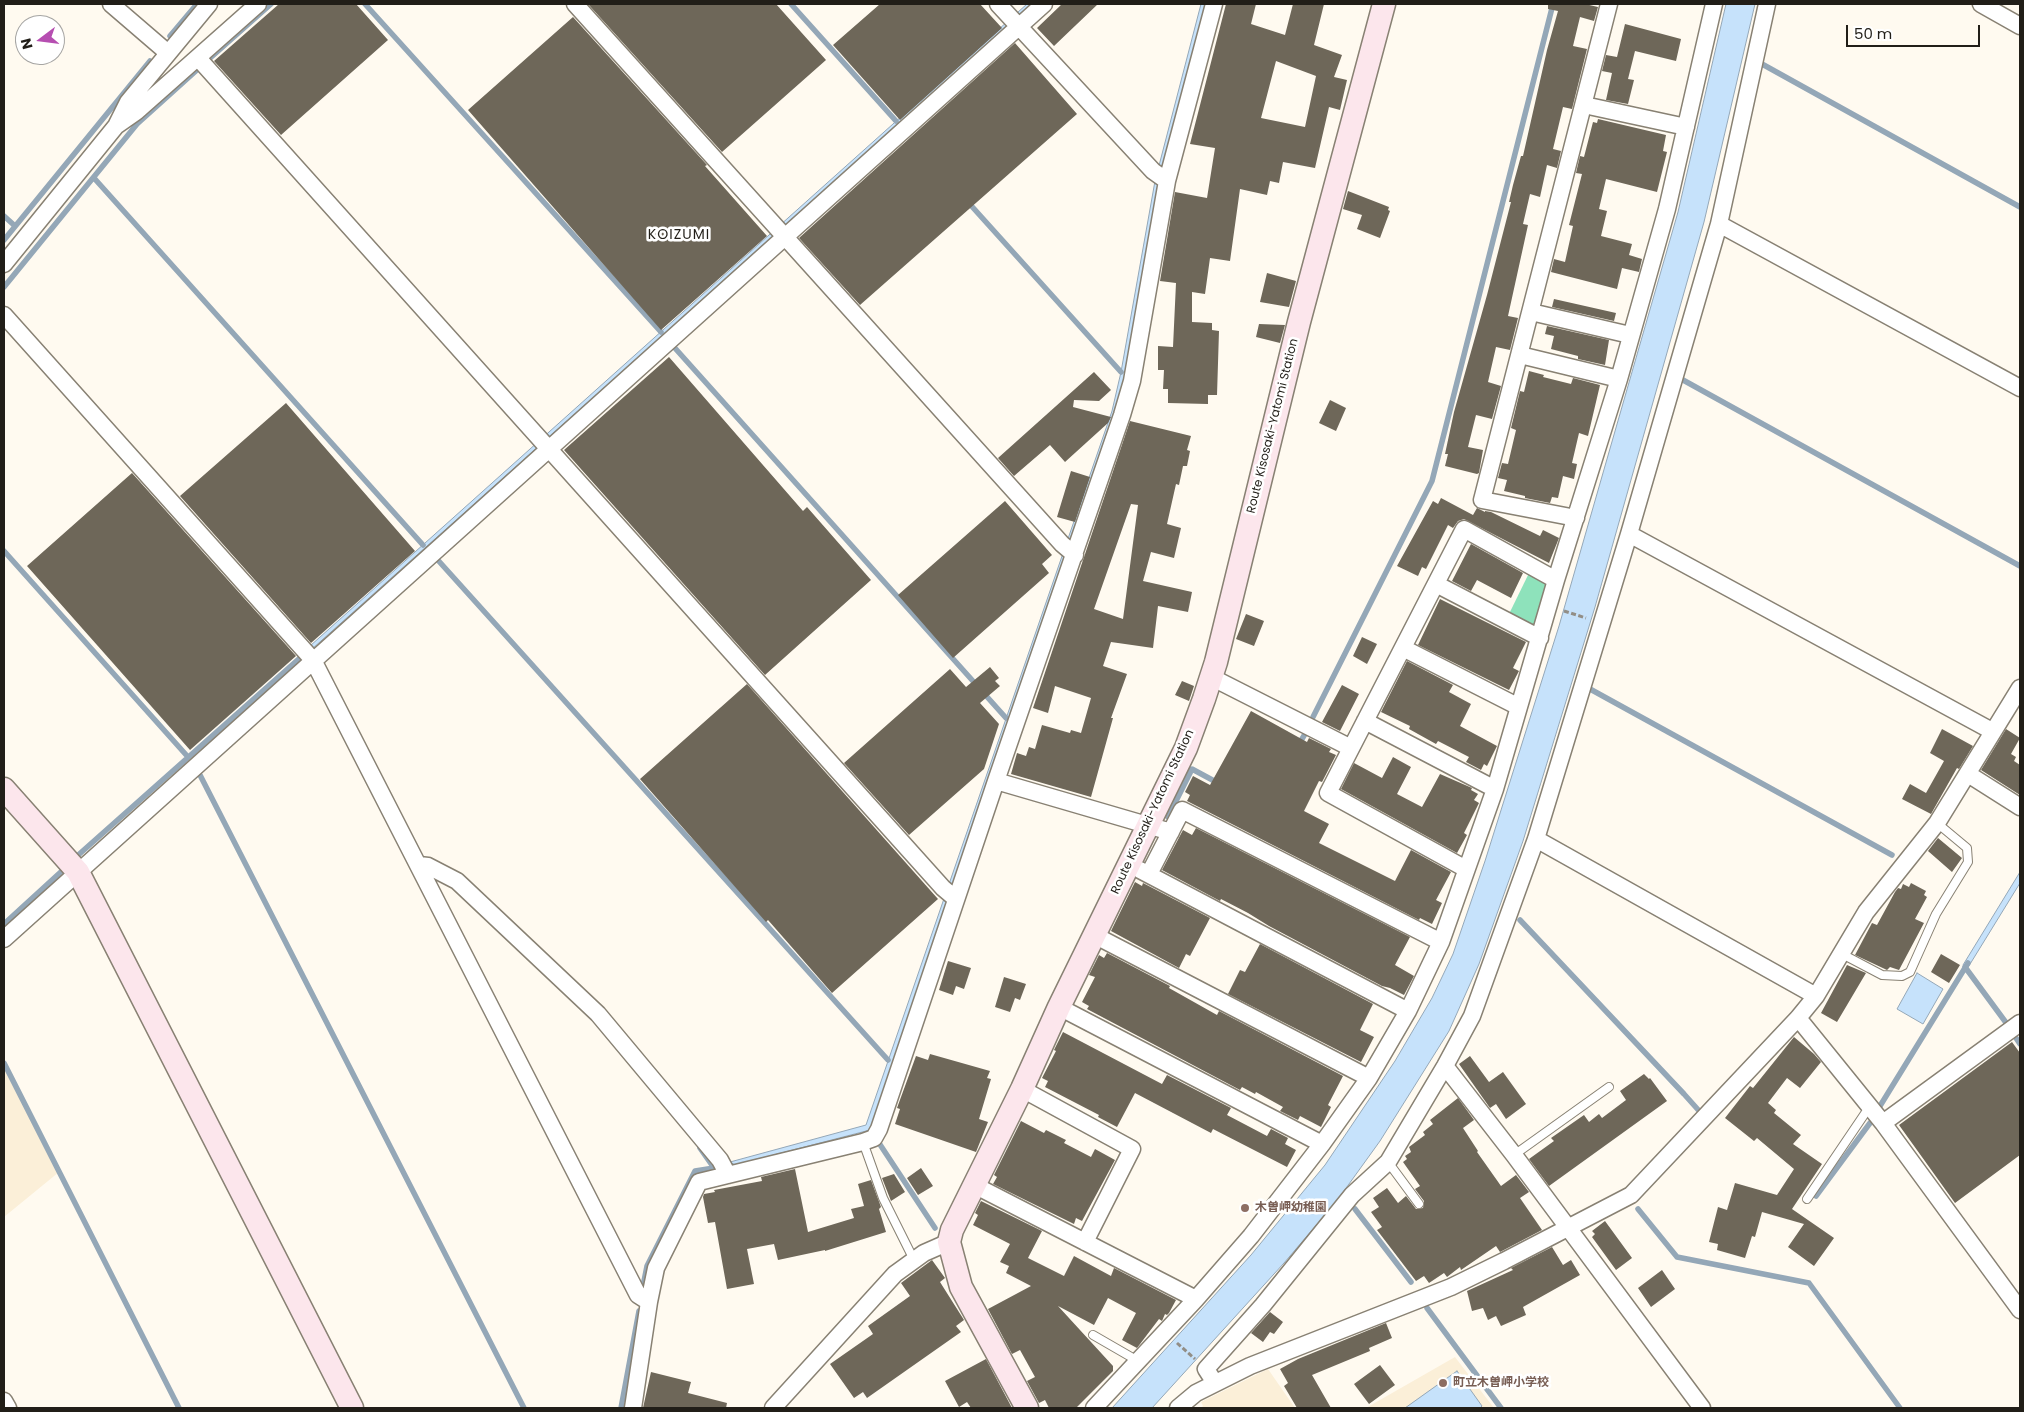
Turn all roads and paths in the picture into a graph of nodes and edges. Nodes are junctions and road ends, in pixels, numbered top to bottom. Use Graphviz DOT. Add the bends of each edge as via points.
graph roads {
  1 [pos="111,4"];
  2 [pos="209,4"];
  3 [pos="258,4"];
  4 [pos="575,4"];
  5 [pos="998,4"];
  6 [pos="1044,4"];
  7 [pos="1214,4"];
  8 [pos="1384,4"];
  9 [pos="1609,4"];
  10 [pos="1714,4"];
  11 [pos="1767,4"];
  12 [pos="1981,4"];
  13 [pos="1014,22"];
  14 [pos="2020,26"];
  15 [pos="168,53"];
  16 [pos="198,58"];
  17 [pos="1584,105"];
  18 [pos="116,126"];
  19 [pos="1686,127"];
  20 [pos="1161,177"];
  21 [pos="1719,224"];
  22 [pos="780,232"];
  23 [pos="4,264"];
  24 [pos="1531,312"];
  25 [pos="4,315"];
  26 [pos="1630,335"];
  27 [pos="1520,355"];
  28 [pos="1619,379"];
  29 [pos="2020,388"];
  30 [pos="544,444"];
  31 [pos="1576,518"];
  32 [pos="1629,534"];
  33 [pos="1069,550"];
  34 [pos="1556,580"];
  35 [pos="1436,584"];
  36 [pos="1557,609"];
  37 [pos="1589,619"];
  38 [pos="1540,638"];
  39 [pos="1403,648"];
  40 [pos="313,660"];
  41 [pos="1211,677"];
  42 [pos="2020,688"];
  43 [pos="1519,708"];
  44 [pos="1365,722"];
  45 [pos="1992,731"];
  46 [pos="1351,748"];
  47 [pos="1968,774"];
  48 [pos="996,781"];
  49 [pos="4,789"];
  50 [pos="1495,789"];
  51 [pos="2020,807"];
  52 [pos="1937,823"];
  53 [pos="1148,825"];
  54 [pos="1171,832"];
  55 [pos="1536,839"];
  56 [pos="1129,864"];
  57 [pos="419,865"];
  58 [pos="1466,869"];
  59 [pos="78,872"];
  60 [pos="1149,874"];
  61 [pos="951,895"];
  62 [pos="1094,935"];
  63 [pos="4,939"];
  64 [pos="1441,942"];
  65 [pos="1842,954"];
  66 [pos="1816,996"];
  67 [pos="1059,1008"];
  68 [pos="1408,1012"];
  69 [pos="1798,1018"];
  70 [pos="2020,1023"];
  71 [pos="1445,1066"];
  72 [pos="1369,1078"];
  73 [pos="1609,1087"];
  74 [pos="1022,1089"];
  75 [pos="1870,1106"];
  76 [pos="1884,1123"];
  77 [pos="863,1142"];
  78 [pos="1322,1144"];
  79 [pos="1514,1155"];
  80 [pos="1388,1162"];
  81 [pos="728,1175"];
  82 [pos="974,1185"];
  83 [pos="1807,1199"];
  84 [pos="1419,1204"];
  85 [pos="1568,1227"];
  86 [pos="948,1242"];
  87 [pos="1084,1242"];
  88 [pos="914,1260"];
  89 [pos="1196,1299"];
  90 [pos="649,1302"];
  91 [pos="2020,1310"];
  92 [pos="1093,1335"];
  93 [pos="1172,1337"];
  94 [pos="1197,1360"];
  95 [pos="1138,1361"];
  96 [pos="1215,1383"];
  97 [pos="4,1400"];
  98 [pos="8,1408"];
  99 [pos="352,1408"];
  100 [pos="633,1408"];
  101 [pos="773,1408"];
  102 [pos="1027,1408"];
  103 [pos="1094,1408"];
  104 [pos="1178,1408"];
  105 [pos="1702,1408"];
  1 -- 15 [label="street"];
  2 -- 15 [label="street"];
  3 -- 16 [label="street"];
  4 -- 22 [label="street"];
  5 -- 13 [label="street"];
  6 -- 13 [label="street"];
  7 -- 20 [label="street"];
  8 -- 41 [label="main road, Route Kisosaki-Yatomi Station" via="1299,322"];
  9 -- 17 [label="street"];
  10 -- 19 [label="street"];
  11 -- 21 [label="street"];
  12 -- 14 [label="street"];
  13 -- 20 [label="street"];
  13 -- 22 [label="street"];
  15 -- 18 [label="street" via="128,102"];
  16 -- 18 [label="street"];
  16 -- 30 [label="street"];
  17 -- 19 [label="street"];
  17 -- 24 [label="street"];
  18 -- 23 [label="street"];
  19 -- 26 [label="street" via="1667,209"];
  20 -- 33 [label="street" via="1132,380"];
  21 -- 29 [label="street"];
  21 -- 32 [label="street"];
  22 -- 30 [label="street"];
  22 -- 33 [label="street"];
  24 -- 26 [label="street"];
  24 -- 27 [label="street"];
  25 -- 40 [label="street"];
  26 -- 28 [label="street"];
  27 -- 28 [label="street"];
  27 -- 31 [label="street" via="1482,500"];
  28 -- 31 [label="street"];
  30 -- 40 [label="street"];
  30 -- 61 [label="street"];
  31 -- 34 [label="street"];
  32 -- 45 [label="street"];
  32 -- 55 [label="street"];
  33 -- 48 [label="street"];
  34 -- 35 [label="street" via="1464,529"];
  34 -- 38 [label="street"];
  35 -- 38 [label="street"];
  35 -- 39 [label="street"];
  36 -- 37 [label="path"];
  38 -- 43 [label="street"];
  39 -- 43 [label="street"];
  39 -- 44 [label="street"];
  40 -- 57 [label="street"];
  40 -- 59 [label="street"];
  41 -- 46 [label="street"];
  41 -- 53 [label="main road, Route Kisosaki-Yatomi Station" via="1186,748"];
  42 -- 45 [label="street"];
  43 -- 50 [label="street"];
  44 -- 46 [label="street"];
  44 -- 50 [label="street"];
  45 -- 47 [label="street"];
  46 -- 58 [label="street" via="1328,793"];
  47 -- 51 [label="street"];
  47 -- 52 [label="street"];
  48 -- 53 [label="street"];
  48 -- 61 [label="street"];
  49 -- 59 [label="main road"];
  50 -- 58 [label="street"];
  52 -- 65 [label="street" via="1866,912"];
  52 -- 65 [label="lane" via="1967,848 1968,862 1936,914 1910,972 1902,976 1882,975"];
  53 -- 54 [label="street"];
  53 -- 56 [label="main road, Route Kisosaki-Yatomi Station"];
  54 -- 60 [label="street"];
  54 -- 64 [label="street" via="1182,810"];
  55 -- 66 [label="street"];
  55 -- 71 [label="street" via="1472,1016"];
  56 -- 60 [label="street"];
  56 -- 62 [label="main road, Route Kisosaki-Yatomi Station"];
  57 -- 81 [label="street" via="428,866 457,881 598,1014 720,1160"];
  57 -- 90 [label="street" via="638,1295"];
  58 -- 64 [label="street"];
  59 -- 63 [label="street"];
  59 -- 99 [label="main road"];
  60 -- 68 [label="street"];
  61 -- 77 [label="street" via="879,1129 874,1138"];
  62 -- 67 [label="main road, Route Kisosaki-Yatomi Station"];
  62 -- 72 [label="street"];
  64 -- 68 [label="street"];
  65 -- 66 [label="street"];
  66 -- 69 [label="street"];
  67 -- 74 [label="main road, Route Kisosaki-Yatomi Station"];
  67 -- 78 [label="street"];
  68 -- 72 [label="street"];
  69 -- 75 [label="street"];
  69 -- 85 [label="street" via="1631,1195"];
  70 -- 76 [label="street"];
  71 -- 79 [label="street"];
  71 -- 80 [label="street"];
  72 -- 78 [label="street"];
  73 -- 79 [label="lane"];
  74 -- 82 [label="main road, Route Kisosaki-Yatomi Station"];
  74 -- 87 [label="street" via="1132,1149"];
  75 -- 76 [label="street"];
  75 -- 83 [label="lane"];
  76 -- 91 [label="street"];
  77 -- 81 [label="street"];
  77 -- 88 [label="lane" via="883,1198"];
  78 -- 89 [label="street" via="1251,1236"];
  79 -- 85 [label="street"];
  80 -- 84 [label="lane"];
  80 -- 96 [label="street" via="1352,1195 1263,1305 1206,1369"];
  81 -- 90 [label="street" via="699,1182 656,1268"];
  82 -- 86 [label="main road, Route Kisosaki-Yatomi Station"];
  82 -- 87 [label="street"];
  85 -- 96 [label="street" via="1451,1286"];
  85 -- 105 [label="street"];
  86 -- 88 [label="street"];
  86 -- 102 [label="main road" via="961,1287"];
  87 -- 89 [label="street"];
  88 -- 101 [label="street" via="895,1274"];
  89 -- 95 [label="street"];
  90 -- 100 [label="street"];
  92 -- 95 [label="lane"];
  93 -- 94 [label="path"];
  95 -- 103 [label="street"];
  96 -- 104 [label="street"];
  97 -- 98 [label="street"];
}
